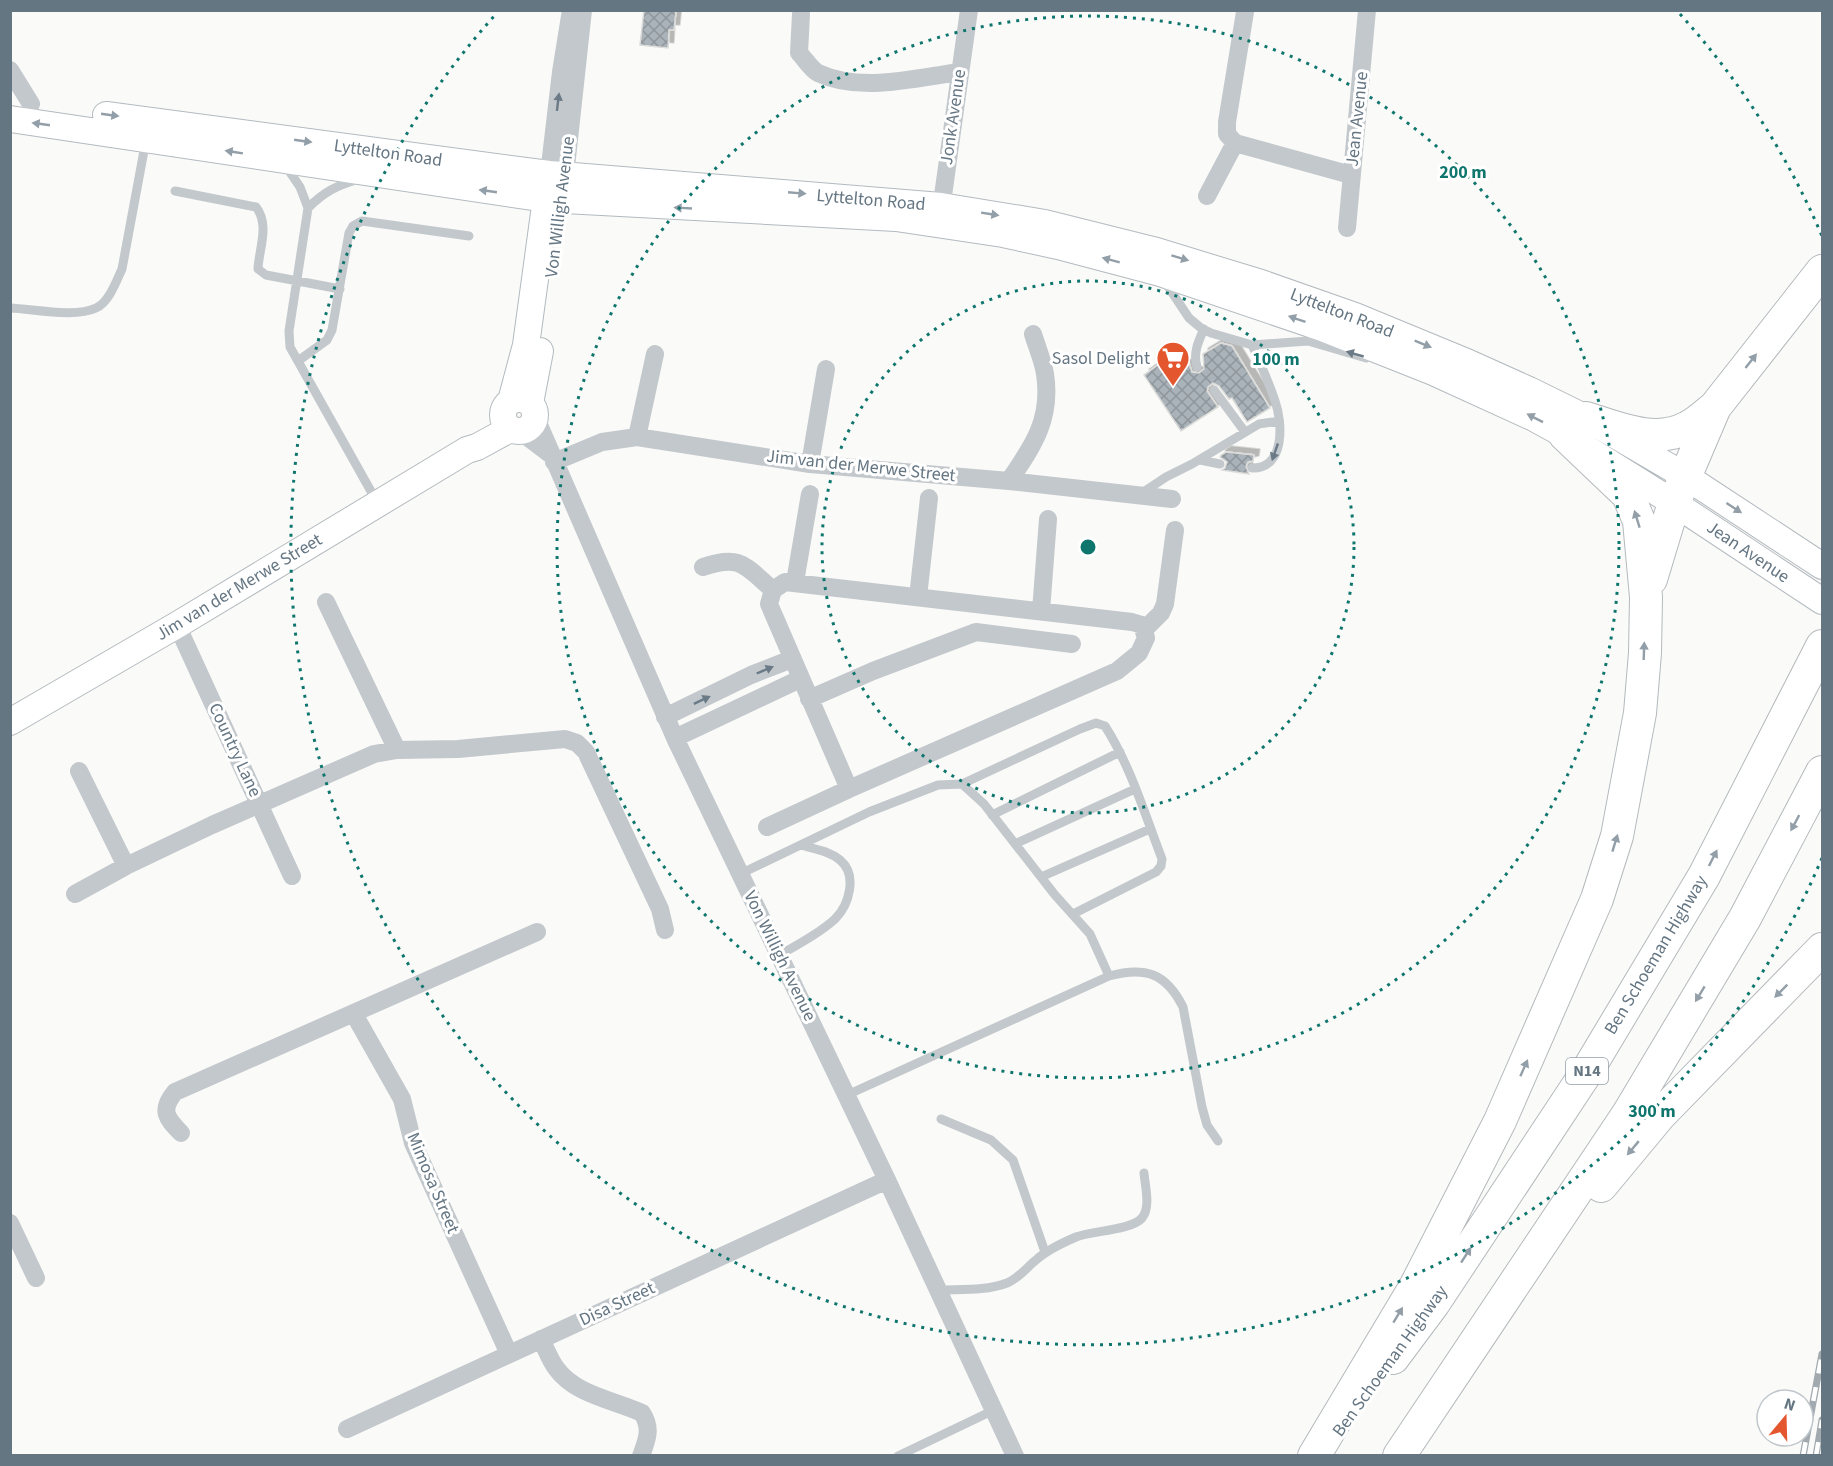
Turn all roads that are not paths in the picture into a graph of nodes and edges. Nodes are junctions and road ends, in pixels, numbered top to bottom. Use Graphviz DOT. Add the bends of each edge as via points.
graph roads {
  1 [pos="571,10"];
  2 [pos="583,10"];
  3 [pos="969,10"];
  4 [pos="1367,10"];
  5 [pos="1245,12"];
  6 [pos="801,14"];
  7 [pos="10,70"];
  8 [pos="960,72"];
  9 [pos="21,103"];
  10 [pos="10,119"];
  11 [pos="146,138"];
  12 [pos="1235,143"];
  13 [pos="281,159"];
  14 [pos="375,174"];
  15 [pos="1351,175"];
  16 [pos="555,187"];
  17 [pos="175,191"];
  18 [pos="1207,196"];
  19 [pos="308,208"];
  20 [pos="940,215"];
  21 [pos="1347,228"];
  22 [pos="469,236"];
  23 [pos="1822,271"];
  24 [pos="1160,273"];
  25 [pos="296,281"];
  26 [pos="340,289"];
  27 [pos="10,308"];
  28 [pos="1204,329"];
  29 [pos="1033,334"];
  30 [pos="1252,345"];
  31 [pos="655,354"];
  32 [pos="298,361"];
  33 [pos="1197,367"];
  34 [pos="826,369"];
  35 [pos="1433,372"];
  36 [pos="1214,390"];
  37 [pos="1715,407"];
  38 [pos="519,416"];
  39 [pos="1279,421"];
  40 [pos="1576,426"];
  41 [pos="1245,432"];
  42 [pos="637,437"];
  43 [pos="552,458"];
  44 [pos="1200,460"];
  45 [pos="810,464"];
  46 [pos="1220,464"];
  47 [pos="1252,468"];
  48 [pos="1009,481"];
  49 [pos="1679,490"];
  50 [pos="810,494"];
  51 [pos="1138,496"];
  52 [pos="929,498"];
  53 [pos="1172,500"];
  54 [pos="378,504"];
  55 [pos="1048,519"];
  56 [pos="1175,530"];
  57 [pos="1822,566"];
  58 [pos="703,567"];
  59 [pos="795,582"];
  60 [pos="773,590"];
  61 [pos="918,597"];
  62 [pos="1646,597"];
  63 [pos="1822,601"];
  64 [pos="326,602"];
  65 [pos="1041,611"];
  66 [pos="177,625"];
  67 [pos="1144,630"];
  68 [pos="1072,644"];
  69 [pos="1818,654"];
  70 [pos="792,659"];
  71 [pos="800,679"];
  72 [pos="809,699"];
  73 [pos="665,717"];
  74 [pos="10,722"];
  75 [pos="675,738"];
  76 [pos="397,750"];
  77 [pos="1120,752"];
  78 [pos="79,771"];
  79 [pos="1822,772"];
  80 [pos="962,784"];
  81 [pos="849,789"];
  82 [pos="1135,789"];
  83 [pos="260,803"];
  84 [pos="992,815"];
  85 [pos="767,827"];
  86 [pos="1150,829"];
  87 [pos="1015,844"];
  88 [pos="801,845"];
  89 [pos="126,866"];
  90 [pos="740,874"];
  91 [pos="292,876"];
  92 [pos="1041,877"];
  93 [pos="75,894"];
  94 [pos="1073,914"];
  95 [pos="665,930"];
  96 [pos="537,932"];
  97 [pos="1822,949"];
  98 [pos="780,955"];
  99 [pos="1109,976"];
  100 [pos="354,1014"];
  101 [pos="846,1095"];
  102 [pos="941,1119"];
  103 [pos="181,1133"];
  104 [pos="1218,1141"];
  105 [pos="1144,1173"];
  106 [pos="887,1180"];
  107 [pos="10,1223"];
  108 [pos="1045,1252"];
  109 [pos="36,1278"];
  110 [pos="939,1290"];
  111 [pos="541,1339"];
  112 [pos="509,1354"];
  113 [pos="994,1410"];
  114 [pos="347,1429"];
  115 [pos="641,1455"];
  116 [pos="898,1455"];
  117 [pos="1015,1455"];
  118 [pos="1314,1455"];
  119 [pos="1321,1455"];
  120 [pos="1399,1455"];
  121 [pos="1404,1455"];
  16 -- 1 [label="street, Von Willigh Avenue, one-way"];
  2 -- 16 [label="street, Von Willigh Avenue"];
  3 -- 8 [label="street, Jonk Avenue"];
  4 -- 15 [label="street, Jean Avenue"];
  5 -- 12 [label="street" via="1227,122 1227,134"];
  6 -- 8 [label="street" via="799,53 816,72 844,81 888,82"];
  7 -- 9 [label="street"];
  8 -- 20 [label="street, Jonk Avenue"];
  9 -- 16 [label="main road, Lyttelton Road, one-way"];
  11 -- 10 [label="main road, Lyttelton Road, one-way"];
  13 -- 11 [label="main road, Lyttelton Road, one-way"];
  11 -- 27 [label="lane" via="122,269 113,289 98,307 79,313"];
  12 -- 15 [label="street"];
  12 -- 18 [label="street"];
  13 -- 14 [label="main road, Lyttelton Road"];
  13 -- 19 [label="lane"];
  16 -- 14 [label="main road, Lyttelton Road, one-way"];
  14 -- 19 [label="lane" via="335,186"];
  15 -- 21 [label="street, Jean Avenue"];
  16 -- 20 [label="main road, Lyttelton Road"];
  16 -- 38 [label="main road, Von Willigh Avenue" via="526,345"];
  17 -- 25 [label="lane" via="256,207 264,223 258,269 266,275"];
  19 -- 25 [label="lane"];
  24 -- 20 [label="main road, Lyttelton Road, one-way"];
  20 -- 40 [label="main road, Lyttelton Road, one-way" via="1045,223 1262,283 1469,363"];
  22 -- 26 [label="lane" via="362,221 349,233"];
  37 -- 23 [label="highway, one-way"];
  24 -- 28 [label="lane" via="1189,318"];
  35 -- 24 [label="main road, Lyttelton Road, one-way" via="1322,328"];
  25 -- 26 [label="lane"];
  25 -- 32 [label="lane" via="289,330 290,347"];
  26 -- 32 [label="lane" via="327,340"];
  28 -- 30 [label="lane"];
  28 -- 33 [label="lane" via="1196,346"];
  29 -- 48 [label="street" via="1045,374 1046,404 1035,442"];
  35 -- 30 [label="lane, one-way" via="1308,341"];
  30 -- 39 [label="lane" via="1276,403"];
  31 -- 42 [label="street"];
  32 -- 54 [label="lane"];
  34 -- 45 [label="street"];
  40 -- 35 [label="main road, Lyttelton Road, one-way" via="1534,418"];
  36 -- 41 [label="lane"];
  37 -- 40 [label="highway" via="1688,428 1669,434"];
  37 -- 49 [label="highway"];
  38 -- 43 [label="street, Von Willigh Avenue" via="549,444"];
  38 -- 54 [label="main road, Jim van der Merwe Street" via="478,436 467,450"];
  39 -- 41 [label="lane" via="1265,422"];
  39 -- 47 [label="lane, one-way" via="1275,458 1266,466"];
  40 -- 49 [label="main road, Lyttelton Road"];
  62 -- 40 [label="highway, one-way" via="1639,521 1628,495"];
  41 -- 44 [label="lane"];
  42 -- 43 [label="street, Jim van der Merwe Street" via="602,442"];
  42 -- 45 [label="street, Jim van der Merwe Street"];
  43 -- 73 [label="street, Von Willigh Avenue"];
  44 -- 46 [label="lane"];
  44 -- 51 [label="lane"];
  45 -- 48 [label="street, Jim van der Merwe Street"];
  48 -- 51 [label="street, Jim van der Merwe Street"];
  49 -- 57 [label="main road, Jean Avenue, one-way"];
  49 -- 62 [label="highway"];
  49 -- 63 [label="main road, Jean Avenue"];
  50 -- 59 [label="street"];
  51 -- 53 [label="street, Jim van der Merwe Street"];
  52 -- 61 [label="street"];
  54 -- 66 [label="main road, Jim van der Merwe Street"];
  55 -- 65 [label="street"];
  56 -- 67 [label="street" via="1165,604"];
  58 -- 60 [label="street" via="722,561 744,565"];
  59 -- 60 [label="street" via="785,582"];
  59 -- 61 [label="street"];
  60 -- 70 [label="street" via="769,604"];
  61 -- 65 [label="street"];
  118 -- 62 [label="highway, one-way" via="1415,1287 1500,1121 1597,899 1617,836 1640,713"];
  64 -- 76 [label="street"];
  65 -- 67 [label="street" via="1132,622 1142,625"];
  66 -- 74 [label="main road, Jim van der Merwe Street"];
  66 -- 83 [label="street, Country Lane"];
  67 -- 81 [label="street" via="1146,638 1139,653 1117,671"];
  68 -- 72 [label="street" via="975,632"];
  119 -- 69 [label="highway, Ben Schoeman Highway / N14, one-way" via="1434,1303 1586,1073 1704,876"];
  70 -- 71 [label="street"];
  73 -- 70 [label="street, one-way"];
  71 -- 72 [label="street"];
  71 -- 75 [label="street"];
  72 -- 81 [label="street"];
  73 -- 75 [label="street, Von Willigh Avenue"];
  75 -- 90 [label="street, Von Willigh Avenue"];
  76 -- 83 [label="street" via="357,760"];
  76 -- 95 [label="street" via="565,739 577,743 594,767 660,909"];
  77 -- 80 [label="lane" via="1105,726 1096,723"];
  77 -- 82 [label="lane"];
  77 -- 84 [label="lane"];
  78 -- 89 [label="street"];
  79 -- 120 [label="highway, one-way" via="1745,918 1628,1114"];
  80 -- 84 [label="lane"];
  80 -- 88 [label="lane" via="938,785"];
  81 -- 85 [label="street"];
  82 -- 86 [label="lane"];
  82 -- 87 [label="lane"];
  83 -- 89 [label="street"];
  83 -- 91 [label="street, Country Lane"];
  84 -- 87 [label="lane"];
  86 -- 92 [label="lane"];
  86 -- 94 [label="lane" via="1162,860 1156,872"];
  87 -- 92 [label="lane"];
  88 -- 90 [label="lane"];
  88 -- 98 [label="lane" via="829,853 843,862 851,884 849,895 837,918"];
  89 -- 93 [label="street"];
  90 -- 98 [label="street, Von Willigh Avenue"];
  92 -- 94 [label="lane"];
  94 -- 99 [label="lane" via="1090,934"];
  96 -- 100 [label="street"];
  97 -- 121 [label="highway, one-way" via="1660,1115 1582,1208"];
  98 -- 101 [label="street, Von Willigh Avenue"];
  99 -- 101 [label="lane"];
  99 -- 104 [label="lane" via="1134,970 1146,972 1165,982 1177,995 1184,1007 1207,1125"];
  100 -- 103 [label="street" via="176,1092 167,1102 166,1110 169,1121"];
  100 -- 112 [label="street, Mimosa Street" via="402,1099 413,1143"];
  101 -- 106 [label="street, Von Willigh Avenue"];
  102 -- 108 [label="lane" via="991,1140 1013,1160"];
  105 -- 108 [label="lane" via="1147,1208 1141,1219 1077,1237"];
  106 -- 110 [label="street, Von Willigh Avenue"];
  106 -- 111 [label="street, Disa Street"];
  107 -- 109 [label="street"];
  108 -- 110 [label="lane" via="1006,1283"];
  110 -- 113 [label="street, Von Willigh Avenue"];
  111 -- 112 [label="street, Disa Street"];
  111 -- 115 [label="street" via="555,1367 570,1382 642,1413 649,1430"];
  112 -- 114 [label="street, Disa Street"];
  113 -- 116 [label="lane"];
  113 -- 117 [label="street, Von Willigh Avenue"];
}
